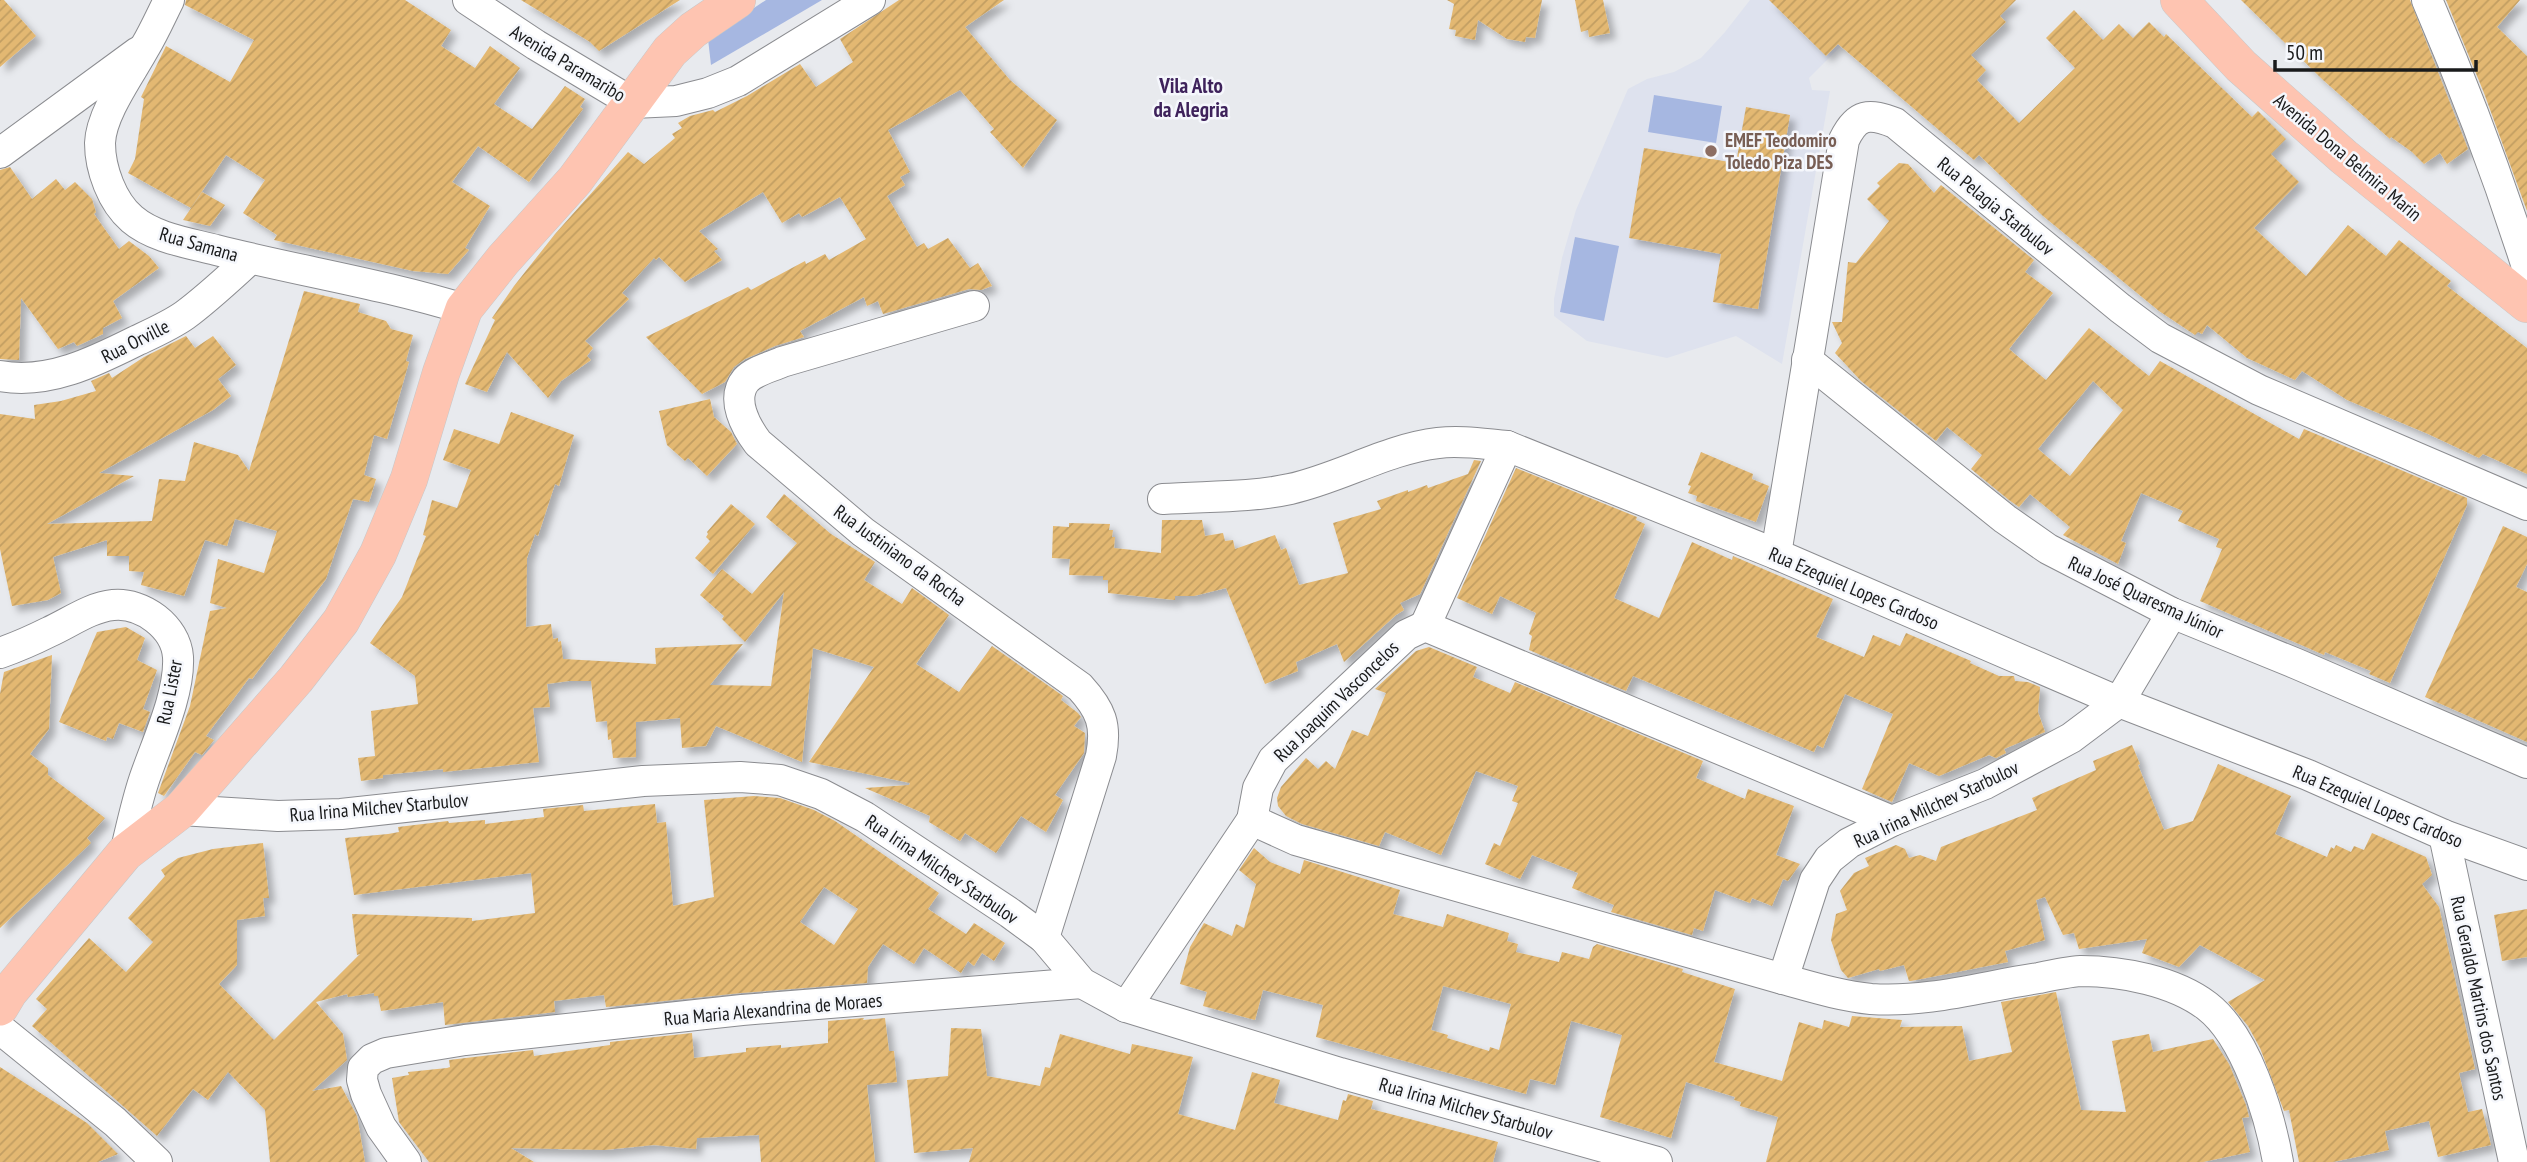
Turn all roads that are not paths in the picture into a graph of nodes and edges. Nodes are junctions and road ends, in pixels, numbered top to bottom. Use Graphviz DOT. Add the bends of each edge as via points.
graph roads {
  1 [pos="169,0"];
  2 [pos="468,0"];
  3 [pos="737,0"];
  4 [pos="870,0"];
  5 [pos="2179,0"];
  6 [pos="2427,0"];
  7 [pos="145,47"];
  8 [pos="71,102"];
  9 [pos="633,103"];
  10 [pos="104,123"];
  11 [pos="0,153"];
  12 [pos="250,259"];
  13 [pos="2527,267"];
  14 [pos="2527,304"];
  15 [pos="974,306"];
  16 [pos="464,309"];
  17 [pos="1807,360"];
  18 [pos="0,376"];
  19 [pos="1507,446"];
  20 [pos="1163,499"];
  21 [pos="2527,505"];
  22 [pos="1776,554"];
  23 [pos="2172,613"];
  24 [pos="1425,626"];
  25 [pos="0,653"];
  26 [pos="2119,702"];
  27 [pos="2527,764"];
  28 [pos="181,810"];
  29 [pos="1252,820"];
  30 [pos="1892,821"];
  31 [pos="2444,835"];
  32 [pos="125,853"];
  33 [pos="2527,866"];
  34 [pos="1044,938"];
  35 [pos="1783,979"];
  36 [pos="1082,983"];
  37 [pos="0,1007"];
  38 [pos="1126,1007"];
  39 [pos="0,1029"];
  40 [pos="157,1162"];
  41 [pos="405,1162"];
  42 [pos="1657,1162"];
  43 [pos="2278,1162"];
  44 [pos="2514,1162"];
  1 -- 7 [label="street, Rua Samana"];
  2 -- 9 [label="street, Avenida Paramaribo"];
  3 -- 9 [label="main road" via="670,51"];
  4 -- 9 [label="street" via="738,81 676,101"];
  5 -- 14 [label="main road, Avenida Dona Belmira Marin" via="2241,66 2344,157"];
  6 -- 13 [label="street" via="2490,153"];
  7 -- 8 [label="street"];
  7 -- 10 [label="street, Rua Samana"];
  8 -- 10 [label="street"];
  8 -- 11 [label="street"];
  9 -- 16 [label="main road" via="575,180"];
  10 -- 12 [label="street, Rua Samana" via="100,142 109,185 132,219 180,241"];
  12 -- 16 [label="street, Rua Samana"];
  12 -- 18 [label="street, Rua Orville" via="184,316 100,360 51,374"];
  15 -- 34 [label="street, Rua Justiniano da Rocha" via="759,371 746,380 738,401 758,443 853,523 1093,700 1102,719 1101,756"];
  16 -- 28 [label="main road" via="409,479 379,554 347,610 296,680"];
  17 -- 21 [label="street, Rua Pelagia Starbulov" via="1844,139 1858,120 1881,118 1895,124 2160,338 2259,390"];
  17 -- 22 [label="street, Rua Pelagia Starbulov"];
  17 -- 23 [label="street, Rua José Quaresma Júnior" via="2048,549"];
  19 -- 20 [label="street, Rua Ezequiel Lopes Cardoso" via="1438,442 1291,489"];
  19 -- 22 [label="street, Rua Ezequiel Lopes Cardoso"];
  19 -- 24 [label="street"];
  22 -- 26 [label="street, Rua Ezequiel Lopes Cardoso"];
  23 -- 26 [label="street, Rua Irina Milchev Starbulov"];
  23 -- 27 [label="street, Rua José Quaresma Júnior"];
  24 -- 29 [label="street, Rua Joaquim Vasconcelos" via="1406,635 1273,760 1258,788"];
  24 -- 30 [label="street"];
  25 -- 32 [label="street, Rua Lister" via="114,605 138,609 172,636 178,657 175,681"];
  26 -- 30 [label="street, Rua Irina Milchev Starbulov" via="2071,738 2024,764"];
  26 -- 31 [label="street, Rua Ezequiel Lopes Cardoso" via="2308,775"];
  28 -- 32 [label="main road"];
  28 -- 34 [label="street, Rua Irina Milchev Starbulov" via="278,816 341,814 643,782 740,777 780,780 821,793 865,817"];
  29 -- 35 [label="street" via="1296,840"];
  29 -- 38 [label="street"];
  30 -- 35 [label="street, Rua Irina Milchev Starbulov" via="1849,842 1829,859 1815,880"];
  31 -- 33 [label="street, Rua Ezequiel Lopes Cardoso"];
  31 -- 44 [label="street, Rua Geraldo Martins dos Santos"];
  32 -- 37 [label="main road"];
  34 -- 36 [label="street, Rua Irina Milchev Starbulov"];
  35 -- 43 [label="street" via="1872,999 1966,992 2080,971 2123,975 2175,988 2208,1006 2233,1035 2250,1066"];
  36 -- 38 [label="street, Rua Irina Milchev Starbulov"];
  36 -- 41 [label="street, Rua Maria Alexandrina de Moraes" via="742,1010 386,1053 363,1068 362,1080 381,1127"];
  38 -- 42 [label="street, Rua Irina Milchev Starbulov"];
  39 -- 40 [label="street"];
}
